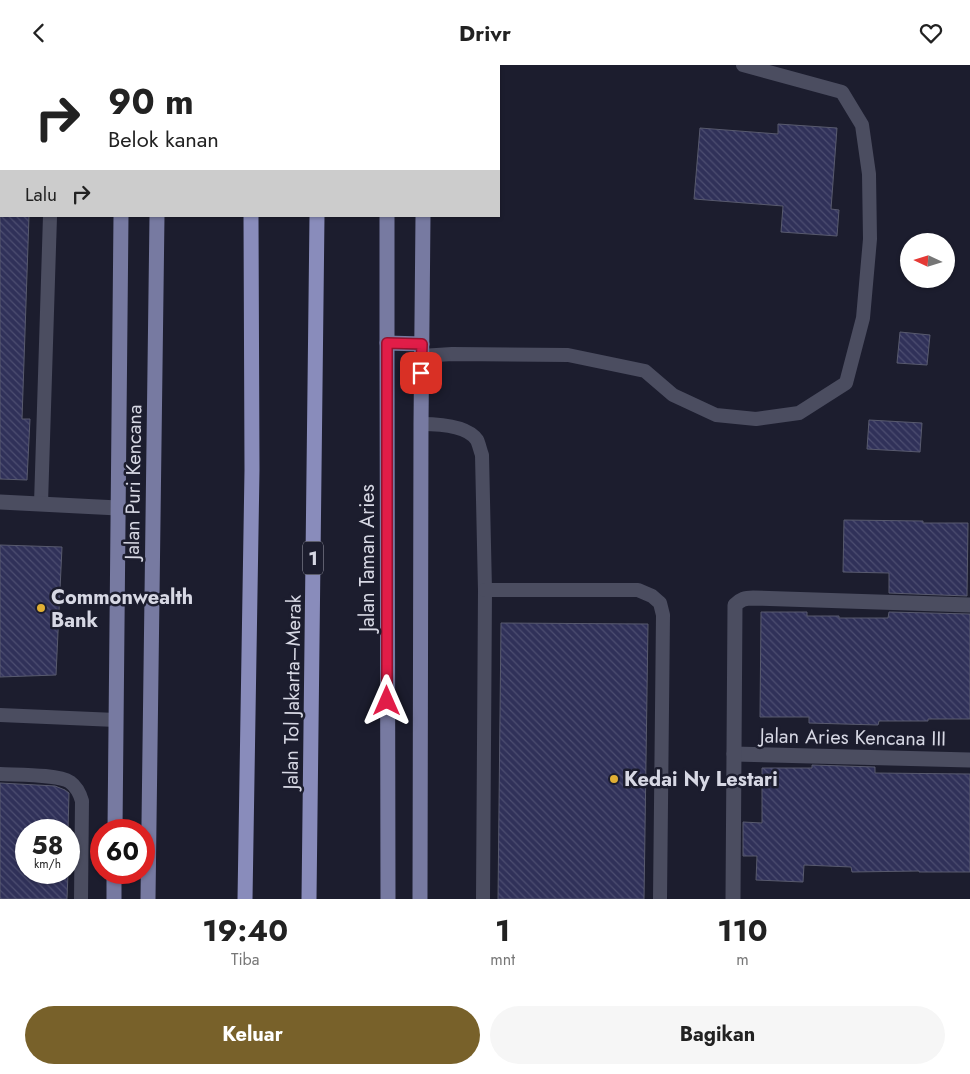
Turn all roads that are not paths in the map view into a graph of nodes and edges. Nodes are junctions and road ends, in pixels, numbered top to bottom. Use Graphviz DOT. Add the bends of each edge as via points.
graph roads {
  1 [pos="743,65"];
  2 [pos="50,217"];
  3 [pos="121,217"];
  4 [pos="157,217"];
  5 [pos="251,217"];
  6 [pos="317,217"];
  7 [pos="388,217"];
  8 [pos="423,217"];
  9 [pos="387,343"];
  10 [pos="422,350"];
  11 [pos="421,424"];
  12 [pos="0,502"];
  13 [pos="41,504"];
  14 [pos="118,508"];
  15 [pos="485,590"];
  16 [pos="970,605"];
  17 [pos="0,715"];
  18 [pos="116,720"];
  19 [pos="734,754"];
  20 [pos="970,760"];
  21 [pos="0,774"];
  22 [pos="115,819"];
  23 [pos="114,884"];
  24 [pos="81,899"];
  25 [pos="114,899"];
  26 [pos="148,899"];
  27 [pos="245,899"];
  28 [pos="309,899"];
  29 [pos="388,899"];
  30 [pos="420,899"];
  31 [pos="483,899"];
  32 [pos="660,899"];
  33 [pos="733,899"];
  1 -- 10 [label="lane" via="842,92 862,125 868,174 870,239 864,318 846,383 799,413 756,419 716,415 673,395 645,371 568,355 452,354"];
  2 -- 13 [label="lane"];
  3 -- 14 [label="main road, Jalan Puri Kencana"];
  4 -- 26 [label="main road, Jalan Puri Kencana"];
  5 -- 27 [label="highway" via="252,471"];
  6 -- 28 [label="highway, Jalan Tol Jakarta–Merak / 1"];
  7 -- 9 [label="main road, Jalan Taman Aries"];
  8 -- 10 [label="main road"];
  9 -- 10 [label="main road"];
  9 -- 29 [label="main road, Jalan Taman Aries"];
  10 -- 11 [label="main road"];
  11 -- 15 [label="lane" via="467,430 477,440 482,455"];
  11 -- 30 [label="main road"];
  12 -- 13 [label="street"];
  13 -- 14 [label="street"];
  14 -- 18 [label="main road, Jalan Puri Kencana"];
  15 -- 31 [label="lane"];
  15 -- 32 [label="lane" via="638,590 660,603 664,615"];
  16 -- 19 [label="street" via="745,598 736,605"];
  17 -- 18 [label="lane"];
  18 -- 22 [label="main road, Jalan Puri Kencana"];
  19 -- 20 [label="street, Jalan Aries Kencana III"];
  19 -- 33 [label="street"];
  21 -- 24 [label="lane" via="56,777 69,781 78,789 82,801"];
  23 -- 25 [label="main road"];
}
